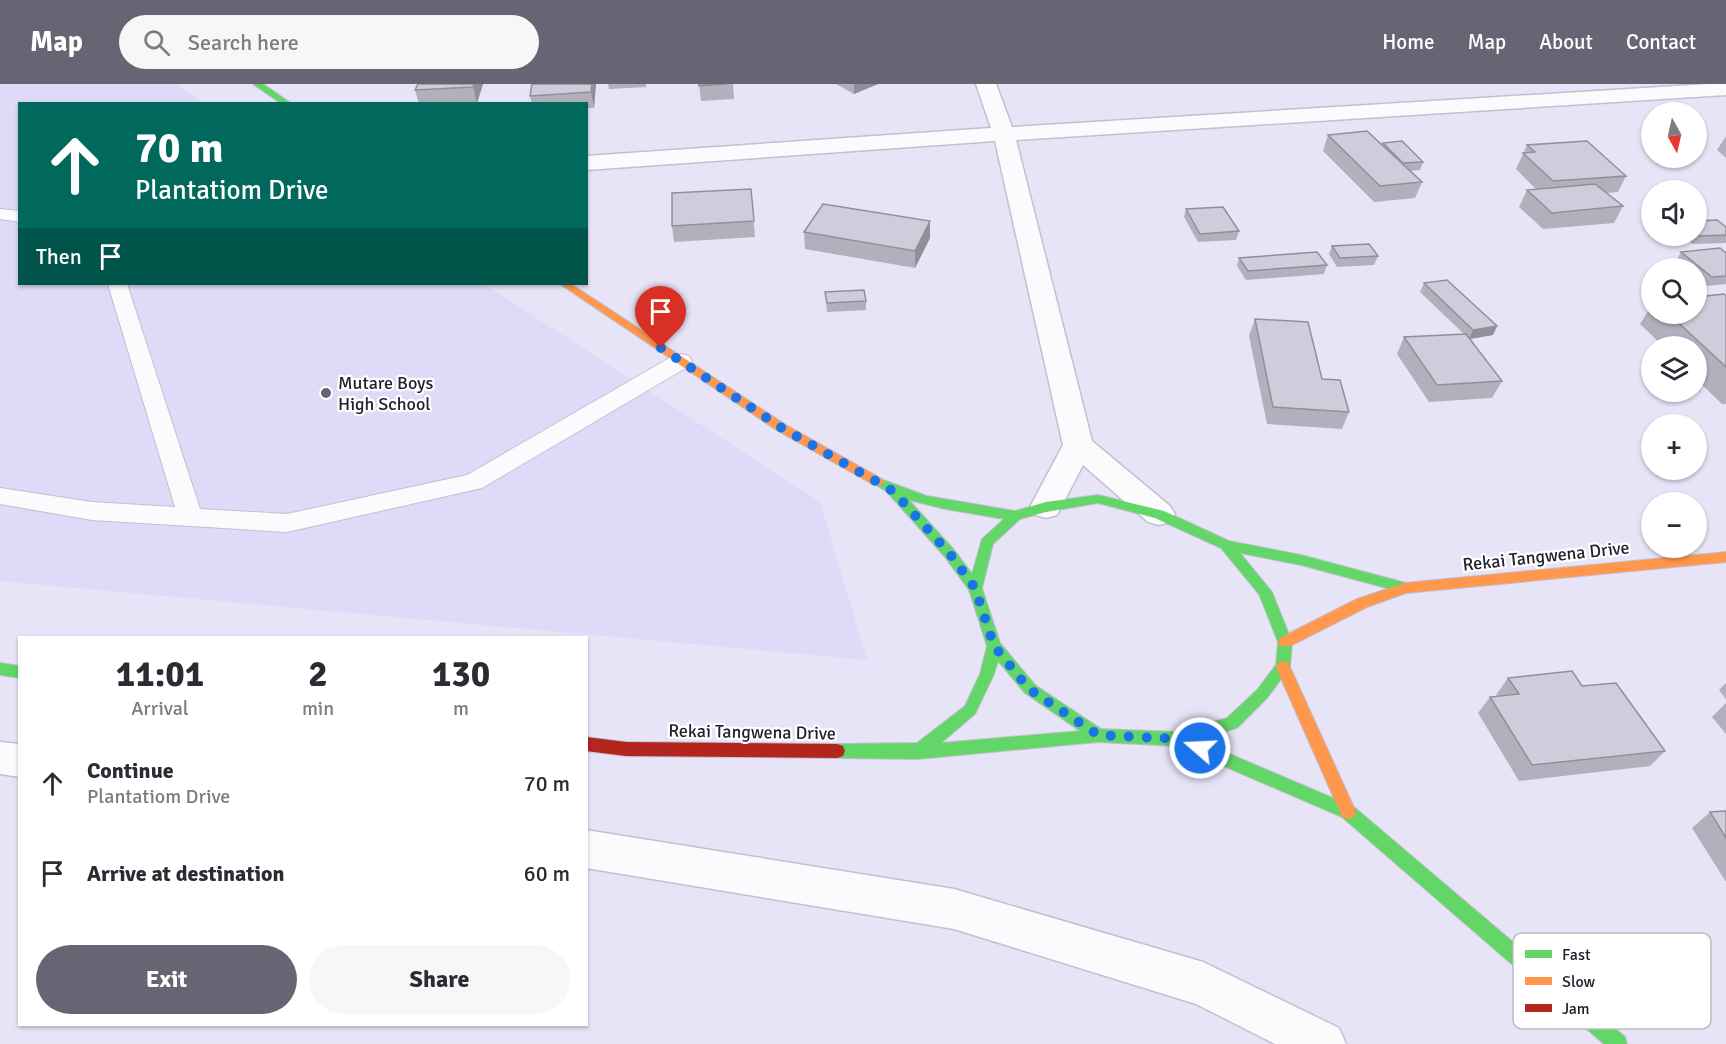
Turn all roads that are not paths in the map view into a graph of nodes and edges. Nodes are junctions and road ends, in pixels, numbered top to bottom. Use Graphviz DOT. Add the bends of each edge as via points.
graph roads {
  1 [pos="257,84"];
  2 [pos="986,84"];
  3 [pos="1726,89"];
  4 [pos="285,102"];
  5 [pos="1004,134"];
  6 [pos="588,163"];
  7 [pos="0,214"];
  8 [pos="18,217"];
  9 [pos="117,285"];
  10 [pos="567,285"];
  11 [pos="681,361"];
  12 [pos="1078,445"];
  13 [pos="893,491"];
  14 [pos="0,496"];
  15 [pos="1046,507"];
  16 [pos="1159,514"];
  17 [pos="1015,516"];
  18 [pos="190,517"];
  19 [pos="1226,545"];
  20 [pos="1726,557"];
  21 [pos="975,588"];
  22 [pos="1405,588"];
  23 [pos="1285,642"];
  24 [pos="994,646"];
  25 [pos="1282,667"];
  26 [pos="0,669"];
  27 [pos="18,672"];
  28 [pos="1098,735"];
  29 [pos="1178,739"];
  30 [pos="588,744"];
  31 [pos="918,752"];
  32 [pos="0,758"];
  33 [pos="18,761"];
  34 [pos="1348,812"];
  35 [pos="588,849"];
  36 [pos="1513,954"];
  37 [pos="1601,1029"];
  38 [pos="1323,1044"];
  39 [pos="1618,1044"];
  1 -- 4 [label="street"];
  2 -- 5 [label="street"];
  3 -- 5 [label="street"];
  5 -- 6 [label="street"];
  5 -- 12 [label="street"];
  7 -- 8 [label="lane"];
  9 -- 18 [label="lane"];
  10 -- 11 [label="street"];
  11 -- 13 [label="street" via="782,428"];
  11 -- 18 [label="lane" via="474,482 287,523"];
  12 -- 15 [label="street"];
  12 -- 16 [label="street"];
  13 -- 17 [label="street"];
  13 -- 21 [label="street"];
  14 -- 18 [label="lane" via="92,511"];
  15 -- 16 [label="street" via="1098,499"];
  15 -- 17 [label="street"];
  16 -- 19 [label="street"];
  17 -- 21 [label="street" via="987,542"];
  19 -- 22 [label="street"];
  19 -- 23 [label="street" via="1265,592"];
  20 -- 22 [label="street, Rekai Tangwena Drive"];
  21 -- 24 [label="street"];
  22 -- 23 [label="street" via="1362,603"];
  23 -- 25 [label="street"];
  24 -- 28 [label="street" via="1029,689"];
  24 -- 31 [label="street" via="987,674 970,710"];
  25 -- 29 [label="street" via="1262,694 1232,723"];
  25 -- 34 [label="street"];
  26 -- 27 [label="street"];
  28 -- 29 [label="street, Rekai Tangwena Drive"];
  28 -- 31 [label="street, Rekai Tangwena Drive"];
  29 -- 34 [label="street"];
  30 -- 31 [label="street, Rekai Tangwena Drive" via="626,749"];
  32 -- 33 [label="street"];
  34 -- 36 [label="street"];
  35 -- 38 [label="street" via="954,909 1203,984"];
  37 -- 39 [label="street"];
}
